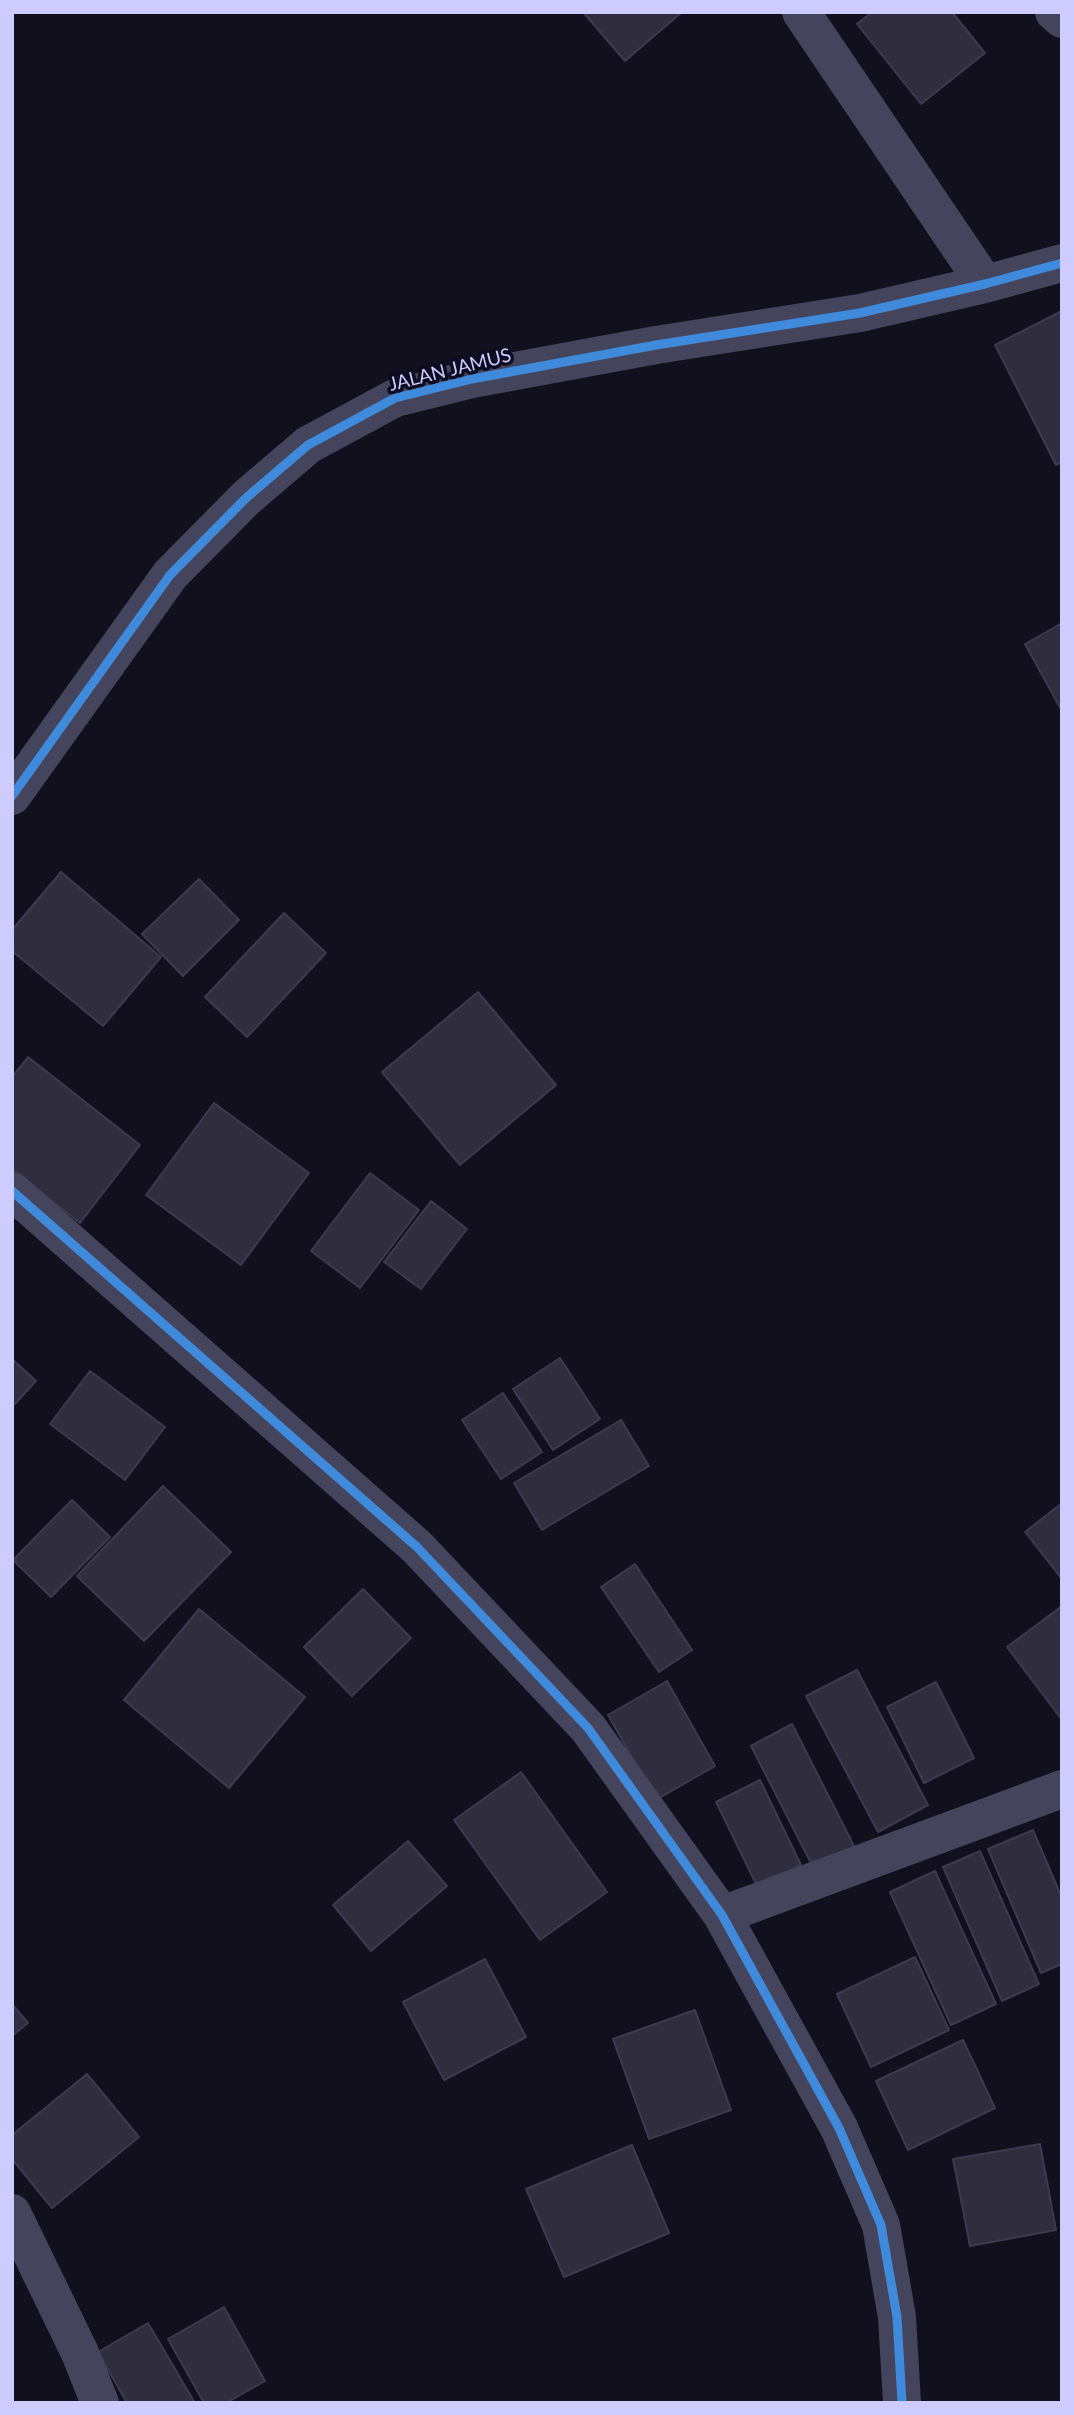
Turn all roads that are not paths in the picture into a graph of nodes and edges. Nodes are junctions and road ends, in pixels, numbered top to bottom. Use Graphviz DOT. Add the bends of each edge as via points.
graph roads {
  1 [pos="801,12"];
  2 [pos="1054,12"];
  3 [pos="1062,19"];
  4 [pos="1062,263"];
  5 [pos="985,284"];
  6 [pos="12,796"];
  7 [pos="12,1191"];
  8 [pos="1062,1789"];
  9 [pos="722,1915"];
  10 [pos="12,2213"];
  11 [pos="100,2403"];
  12 [pos="902,2403"];
  1 -- 5 [label="street"];
  2 -- 3 [label="street"];
  4 -- 5 [label="street, JALAN JAMUS"];
  5 -- 6 [label="street, JALAN JAMUS" via="860,313 617,352 395,398 308,445 246,498 170,575"];
  7 -- 9 [label="street" via="417,1547 588,1728"];
  8 -- 9 [label="street"];
  9 -- 12 [label="street" via="839,2128 881,2225 897,2317"];
  10 -- 11 [label="street"];
}
